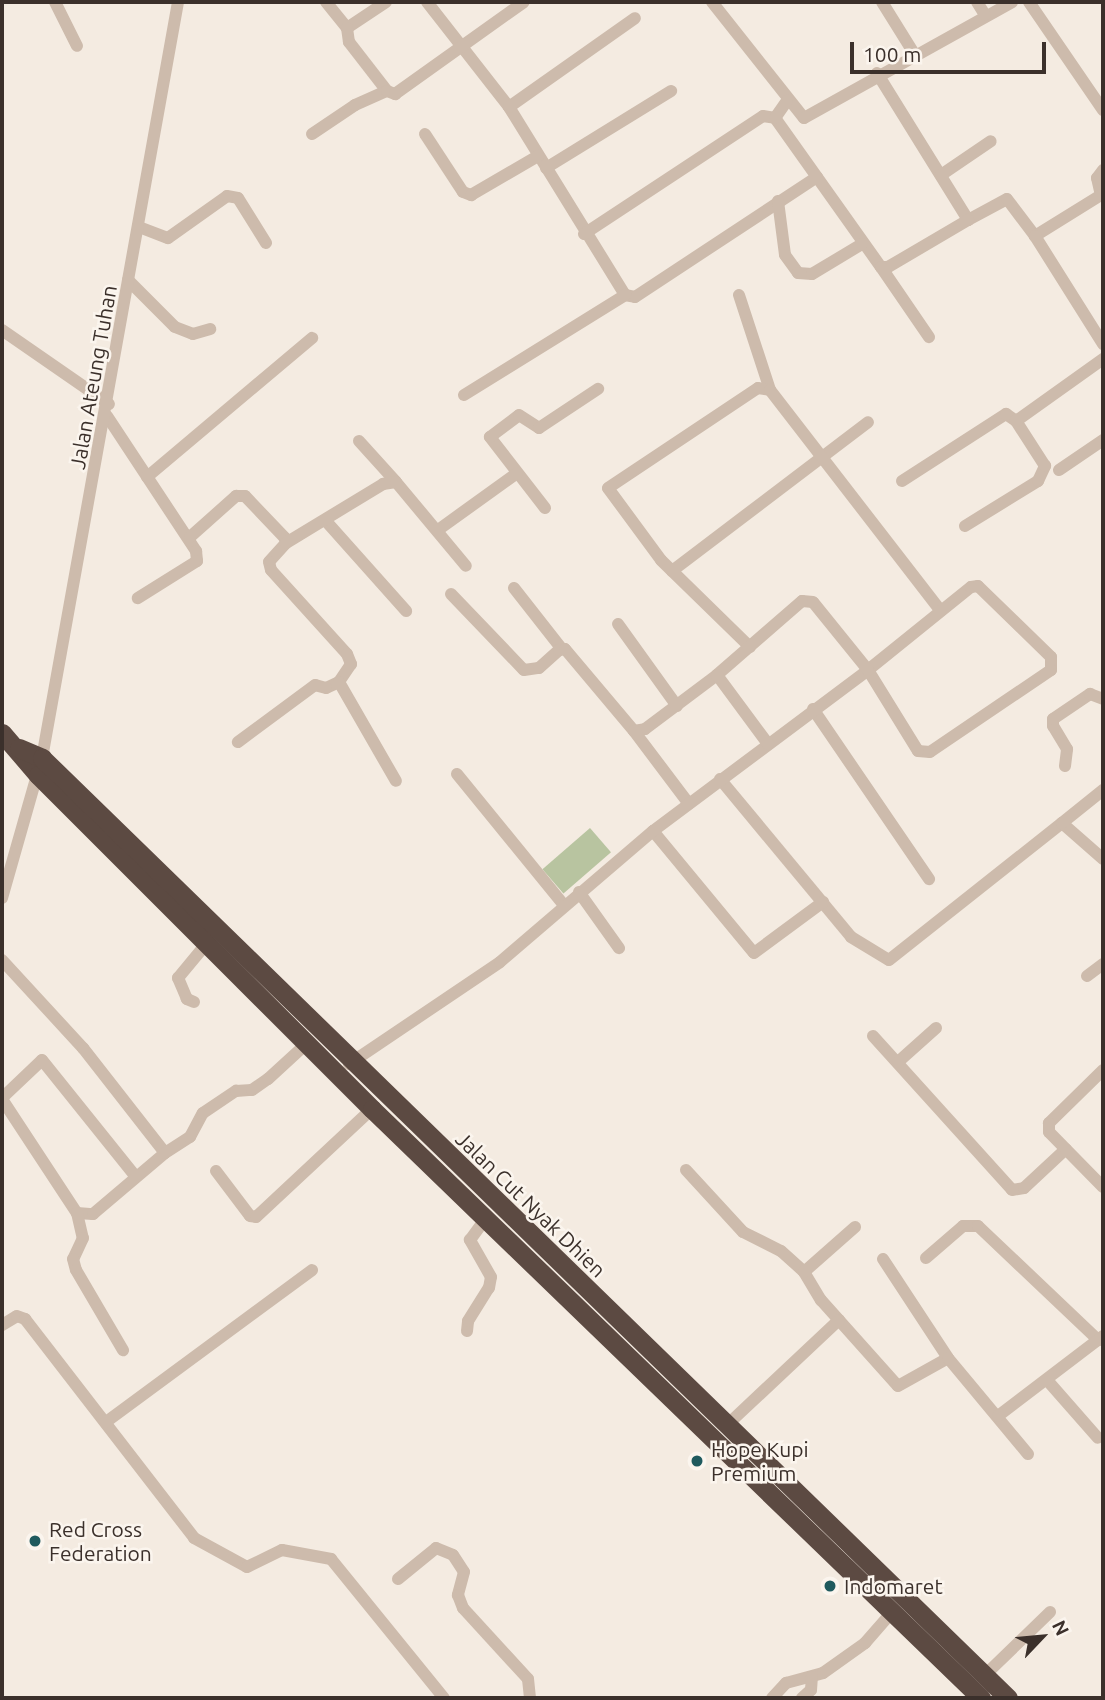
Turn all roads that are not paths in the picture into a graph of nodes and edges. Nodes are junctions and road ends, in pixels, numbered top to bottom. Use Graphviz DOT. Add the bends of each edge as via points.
graph roads {
  1 [pos="55,2"];
  2 [pos="178,2"];
  3 [pos="326,2"];
  4 [pos="386,2"];
  5 [pos="427,2"];
  6 [pos="524,2"];
  7 [pos="712,2"];
  8 [pos="882,2"];
  9 [pos="977,2"];
  10 [pos="1012,2"];
  11 [pos="1029,2"];
  12 [pos="985,15"];
  13 [pos="635,18"];
  14 [pos="347,28"];
  15 [pos="77,46"];
  16 [pos="460,46"];
  17 [pos="915,55"];
  18 [pos="877,73"];
  19 [pos="387,91"];
  20 [pos="671,91"];
  21 [pos="787,101"];
  22 [pos="509,107"];
  23 [pos="1103,110"];
  24 [pos="775,118"];
  25 [pos="312,134"];
  26 [pos="425,134"];
  27 [pos="991,141"];
  28 [pos="538,156"];
  29 [pos="546,168"];
  30 [pos="1103,170"];
  31 [pos="941,175"];
  32 [pos="817,177"];
  33 [pos="778,201"];
  34 [pos="968,220"];
  35 [pos="139,227"];
  36 [pos="584,234"];
  37 [pos="1035,236"];
  38 [pos="266,243"];
  39 [pos="862,244"];
  40 [pos="881,267"];
  41 [pos="128,280"];
  42 [pos="625,295"];
  43 [pos="739,295"];
  44 [pos="2,330"];
  45 [pos="210,330"];
  46 [pos="929,337"];
  47 [pos="312,338"];
  48 [pos="1103,344"];
  49 [pos="1103,359"];
  50 [pos="598,389"];
  51 [pos="770,390"];
  52 [pos="464,396"];
  53 [pos="108,410"];
  54 [pos="1016,421"];
  55 [pos="868,422"];
  56 [pos="1103,440"];
  57 [pos="359,441"];
  58 [pos="822,456"];
  59 [pos="1059,470"];
  60 [pos="517,473"];
  61 [pos="147,477"];
  62 [pos="902,481"];
  63 [pos="396,482"];
  64 [pos="545,508"];
  65 [pos="325,520"];
  66 [pos="965,526"];
  67 [pos="438,530"];
  68 [pos="190,537"];
  69 [pos="286,543"];
  70 [pos="466,566"];
  71 [pos="672,571"];
  72 [pos="514,588"];
  73 [pos="451,594"];
  74 [pos="138,598"];
  75 [pos="406,611"];
  76 [pos="941,611"];
  77 [pos="618,624"];
  78 [pos="750,647"];
  79 [pos="561,648"];
  80 [pos="868,670"];
  81 [pos="717,675"];
  82 [pos="339,682"];
  83 [pos="1103,699"];
  84 [pos="677,706"];
  85 [pos="813,709"];
  86 [pos="634,731"];
  87 [pos="2,733"];
  88 [pos="238,742"];
  89 [pos="768,744"];
  90 [pos="1065,766"];
  91 [pos="40,767"];
  92 [pos="457,774"];
  93 [pos="720,779"];
  94 [pos="396,781"];
  95 [pos="1103,790"];
  96 [pos="688,804"];
  97 [pos="1062,822"];
  98 [pos="653,831"];
  99 [pos="1103,859"];
  100 [pos="929,879"];
  101 [pos="579,892"];
  102 [pos="2,898"];
  103 [pos="823,902"];
  104 [pos="564,905"];
  105 [pos="207,943"];
  106 [pos="619,948"];
  107 [pos="2,960"];
  108 [pos="1103,964"];
  109 [pos="1087,976"];
  110 [pos="194,1002"];
  111 [pos="936,1028"];
  112 [pos="873,1036"];
  113 [pos="306,1044"];
  114 [pos="898,1062"];
  115 [pos="346,1068"];
  116 [pos="1103,1070"];
  117 [pos="2,1099"];
  118 [pos="372,1109"];
  119 [pos="1066,1149"];
  120 [pos="164,1153"];
  121 [pos="686,1170"];
  122 [pos="216,1171"];
  123 [pos="136,1177"];
  124 [pos="1103,1187"];
  125 [pos="77,1213"];
  126 [pos="485,1219"];
  127 [pos="855,1227"];
  128 [pos="926,1258"];
  129 [pos="883,1259"];
  130 [pos="312,1270"];
  131 [pos="804,1272"];
  132 [pos="839,1320"];
  133 [pos="2,1325"];
  134 [pos="467,1331"];
  135 [pos="1100,1338"];
  136 [pos="123,1350"];
  137 [pos="948,1358"];
  138 [pos="1047,1380"];
  139 [pos="998,1416"];
  140 [pos="106,1423"];
  141 [pos="726,1426"];
  142 [pos="1098,1438"];
  143 [pos="1028,1454"];
  144 [pos="398,1579"];
  145 [pos="892,1612"];
  146 [pos="1050,1612"];
  147 [pos="984,1676"];
  148 [pos="812,1678"];
  149 [pos="444,1698"];
  150 [pos="530,1698"];
  151 [pos="772,1698"];
  152 [pos="802,1698"];
  153 [pos="981,1698"];
  154 [pos="1008,1698"];
  1 -- 15 [label="street"];
  2 -- 35 [label="street, Jalan Ateung Tuhan"];
  3 -- 14 [label="street"];
  4 -- 14 [label="street"];
  5 -- 16 [label="street"];
  6 -- 16 [label="street"];
  7 -- 21 [label="street" via="763,62"];
  8 -- 17 [label="street"];
  9 -- 12 [label="street"];
  10 -- 12 [label="street"];
  11 -- 23 [label="street"];
  12 -- 17 [label="street"];
  13 -- 22 [label="street"];
  14 -- 19 [label="street" via="349,42"];
  16 -- 19 [label="street" via="395,94"];
  16 -- 22 [label="street"];
  17 -- 18 [label="street"];
  18 -- 21 [label="street" via="813,116 797,114"];
  18 -- 31 [label="street"];
  19 -- 25 [label="street"];
  20 -- 29 [label="street"];
  21 -- 24 [label="street"];
  22 -- 28 [label="street"];
  24 -- 32 [label="street"];
  24 -- 36 [label="street" via="763,116"];
  26 -- 28 [label="street" via="463,192 471,195"];
  27 -- 31 [label="street"];
  28 -- 29 [label="street"];
  29 -- 36 [label="street"];
  30 -- 37 [label="street" via="1097,178 1101,195"];
  31 -- 34 [label="street"];
  32 -- 33 [label="street"];
  32 -- 39 [label="street"];
  33 -- 39 [label="street" via="785,255 798,273 812,274"];
  33 -- 42 [label="street" via="635,297"];
  34 -- 37 [label="street" via="1007,199"];
  34 -- 40 [label="street"];
  35 -- 38 [label="street" via="168,238 227,196 238,198"];
  35 -- 41 [label="street, Jalan Ateung Tuhan"];
  36 -- 42 [label="street"];
  37 -- 48 [label="street"];
  39 -- 40 [label="street"];
  40 -- 46 [label="street"];
  41 -- 45 [label="street" via="175,327 193,334"];
  41 -- 53 [label="street, Jalan Ateung Tuhan"];
  42 -- 52 [label="street"];
  43 -- 51 [label="street"];
  44 -- 53 [label="street"];
  47 -- 61 [label="street"];
  49 -- 54 [label="street"];
  50 -- 60 [label="street" via="538,428 519,415 489,437"];
  51 -- 58 [label="street"];
  51 -- 71 [label="street" via="758,388 610,484 609,494"];
  53 -- 61 [label="street"];
  53 -- 91 [label="street, Jalan Ateung Tuhan"];
  54 -- 62 [label="street" via="1006,414"];
  54 -- 66 [label="street" via="1045,470 1038,481"];
  55 -- 58 [label="street"];
  56 -- 59 [label="street"];
  57 -- 63 [label="street"];
  58 -- 71 [label="street"];
  58 -- 76 [label="street"];
  60 -- 64 [label="street"];
  60 -- 67 [label="street"];
  61 -- 68 [label="street"];
  63 -- 65 [label="street" via="383,484"];
  63 -- 67 [label="street"];
  65 -- 69 [label="street"];
  65 -- 75 [label="street"];
  67 -- 70 [label="street"];
  68 -- 69 [label="street" via="236,496 245,496"];
  68 -- 74 [label="street" via="197,561"];
  69 -- 82 [label="street" via="269,562 271,570 347,654 351,664"];
  71 -- 78 [label="street"];
  72 -- 79 [label="street"];
  73 -- 79 [label="street" via="524,670 539,668"];
  76 -- 80 [label="street"];
  76 -- 80 [label="street" via="978,586 1051,657 1051,670 930,752 918,751"];
  77 -- 84 [label="street"];
  78 -- 80 [label="street" via="809,600"];
  78 -- 81 [label="street"];
  79 -- 86 [label="street"];
  80 -- 85 [label="street"];
  81 -- 84 [label="street"];
  81 -- 89 [label="street"];
  82 -- 88 [label="street" via="326,688 315,685"];
  82 -- 94 [label="street"];
  83 -- 90 [label="street" via="1090,694 1054,719 1053,726 1067,749"];
  84 -- 86 [label="street" via="645,729"];
  85 -- 89 [label="street"];
  85 -- 100 [label="street"];
  86 -- 96 [label="street"];
  87 -- 91 [label="highway, Jalan Cut Nyak Dhien"];
  89 -- 93 [label="street"];
  91 -- 102 [label="street, Jalan Ateung Tuhan"];
  91 -- 105 [label="highway, Jalan Cut Nyak Dhien"];
  91 -- 115 [label="highway, Jalan Cut Nyak Dhien"];
  92 -- 104 [label="street"];
  93 -- 96 [label="street"];
  93 -- 103 [label="street"];
  95 -- 97 [label="street"];
  96 -- 98 [label="street"];
  97 -- 99 [label="street"];
  97 -- 103 [label="street" via="888,960 851,937"];
  98 -- 101 [label="street"];
  98 -- 103 [label="street" via="754,953"];
  101 -- 104 [label="street"];
  101 -- 106 [label="street"];
  104 -- 115 [label="street" via="500,962"];
  105 -- 110 [label="street" via="178,978 187,999"];
  105 -- 113 [label="highway, Jalan Cut Nyak Dhien"];
  107 -- 120 [label="street" via="83,1048"];
  108 -- 109 [label="street"];
  111 -- 114 [label="street"];
  112 -- 114 [label="street"];
  113 -- 115 [label="highway, Jalan Cut Nyak Dhien"];
  113 -- 120 [label="street" via="252,1090 236,1091 203,1113 190,1137"];
  114 -- 119 [label="street" via="1012,1190 1024,1188"];
  115 -- 118 [label="highway, Jalan Cut Nyak Dhien"];
  115 -- 141 [label="highway, Jalan Cut Nyak Dhien"];
  116 -- 119 [label="street" via="1049,1123 1049,1132"];
  117 -- 123 [label="street" via="42,1060"];
  117 -- 125 [label="street"];
  118 -- 122 [label="street" via="256,1217 250,1216"];
  118 -- 126 [label="highway, Jalan Cut Nyak Dhien"];
  119 -- 124 [label="street"];
  120 -- 123 [label="street"];
  121 -- 131 [label="street" via="743,1232 781,1251"];
  123 -- 125 [label="street" via="93,1214"];
  125 -- 136 [label="street" via="83,1238 76,1248 76,1270"];
  126 -- 134 [label="street" via="470,1240 491,1277"];
  126 -- 145 [label="highway, Jalan Cut Nyak Dhien"];
  127 -- 131 [label="street"];
  128 -- 135 [label="street" via="963,1226 978,1226"];
  129 -- 137 [label="street"];
  130 -- 140 [label="street"];
  131 -- 132 [label="street"];
  132 -- 137 [label="street" via="898,1386"];
  132 -- 141 [label="street"];
  133 -- 140 [label="street" via="18,1317 24,1319"];
  135 -- 138 [label="street"];
  137 -- 139 [label="street"];
  138 -- 139 [label="street"];
  138 -- 142 [label="street"];
  139 -- 143 [label="street"];
  140 -- 149 [label="street" via="194,1538 237,1565 247,1567 282,1549 331,1559"];
  141 -- 147 [label="highway, Jalan Cut Nyak Dhien"];
  144 -- 150 [label="street" via="436,1548 453,1555 464,1572 458,1595 463,1608 528,1679"];
  145 -- 148 [label="street" via="865,1643"];
  145 -- 153 [label="highway, Jalan Cut Nyak Dhien"];
  146 -- 147 [label="street"];
  147 -- 154 [label="highway, Jalan Cut Nyak Dhien"];
  148 -- 151 [label="street" via="799,1676"];
  148 -- 152 [label="street" via="811,1690"];
}
